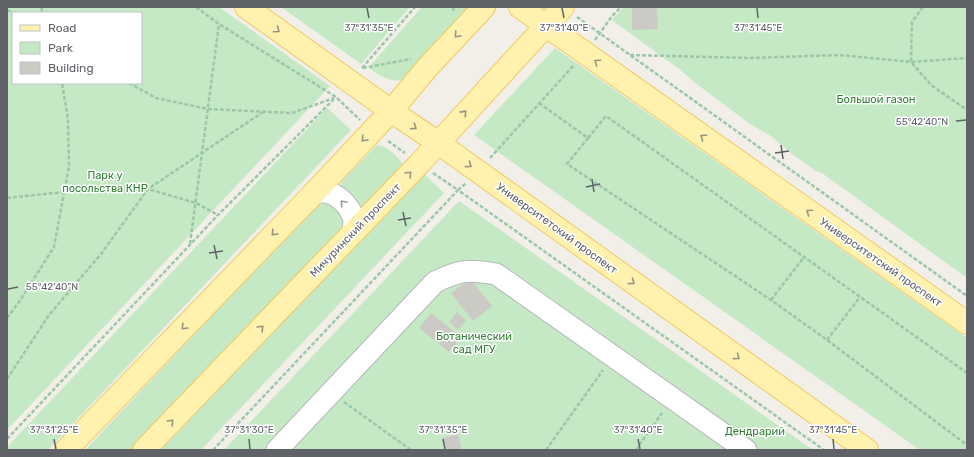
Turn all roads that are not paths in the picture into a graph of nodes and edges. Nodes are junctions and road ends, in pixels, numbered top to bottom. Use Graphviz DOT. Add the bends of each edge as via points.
graph roads {
  1 [pos="246,7"];
  2 [pos="484,7"];
  3 [pos="520,7"];
  4 [pos="568,11"];
  5 [pos="546,26"];
  6 [pos="391,111"];
  7 [pos="438,142"];
  8 [pos="314,193"];
  9 [pos="353,233"];
  10 [pos="967,323"];
  11 [pos="737,447"];
  12 [pos="66,450"];
  13 [pos="144,450"];
  14 [pos="276,450"];
  15 [pos="867,450"];
  1 -- 6 [label="main road, Университетский проспект, one-way"];
  2 -- 6 [label="main road, one-way"];
  3 -- 5 [label="main road, Университетский проспект"];
  4 -- 5 [label="main road, Мичуринский проспект"];
  7 -- 5 [label="main road, Мичуринский проспект, one-way"];
  10 -- 5 [label="main road, Университетский проспект, one-way"];
  6 -- 7 [label="main road, Университетский проспект, one-way"];
  6 -- 8 [label="main road, one-way"];
  9 -- 7 [label="main road, Мичуринский проспект, one-way"];
  7 -- 15 [label="main road, Университетский проспект, one-way"];
  9 -- 8 [label="street, one-way" via="354,221 350,210 342,201 335,195"];
  8 -- 12 [label="main road, one-way"];
  13 -- 9 [label="main road, Мичуринский проспект, one-way"];
  11 -- 14 [label="street" via="496,274 468,270 451,274 435,282"];
}
